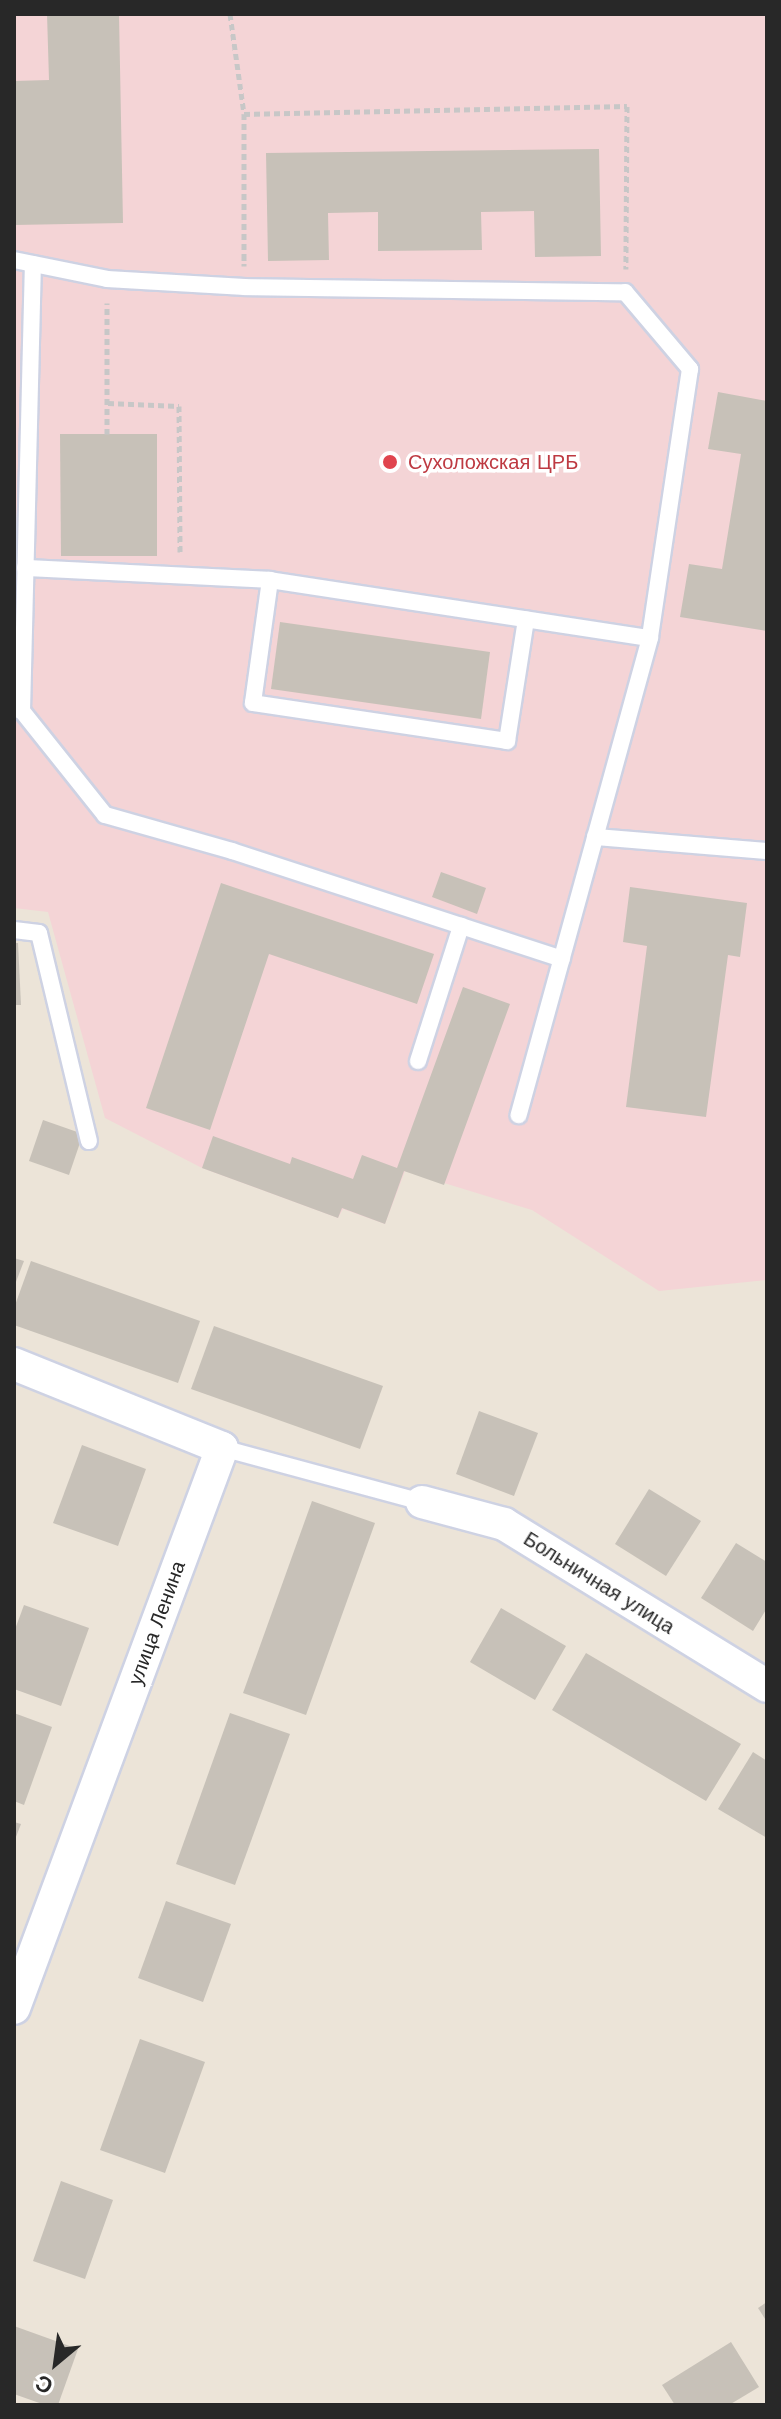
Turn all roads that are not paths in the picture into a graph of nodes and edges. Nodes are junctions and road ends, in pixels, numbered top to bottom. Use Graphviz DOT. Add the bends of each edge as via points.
graph roads {
  1 [pos="14,260"];
  2 [pos="33,264"];
  3 [pos="25,568"];
  4 [pos="270,580"];
  5 [pos="526,619"];
  6 [pos="650,638"];
  7 [pos="18,709"];
  8 [pos="595,837"];
  9 [pos="767,851"];
  10 [pos="461,926"];
  11 [pos="14,930"];
  12 [pos="562,959"];
  13 [pos="418,1061"];
  14 [pos="519,1115"];
  15 [pos="89,1141"];
  16 [pos="14,1364"];
  17 [pos="222,1448"];
  18 [pos="422,1502"];
  19 [pos="767,1686"];
  20 [pos="14,2008"];
  1 -- 2 [label="lane"];
  2 -- 3 [label="lane"];
  2 -- 6 [label="lane" via="107,279 245,287 625,292 690,369"];
  3 -- 4 [label="lane"];
  3 -- 7 [label="lane"];
  4 -- 5 [label="lane"];
  4 -- 5 [label="lane" via="253,703 507,741"];
  5 -- 6 [label="lane"];
  6 -- 8 [label="lane"];
  7 -- 10 [label="lane" via="105,815"];
  8 -- 9 [label="lane"];
  8 -- 12 [label="lane"];
  10 -- 12 [label="lane"];
  10 -- 13 [label="lane"];
  11 -- 15 [label="lane" via="39,933"];
  12 -- 14 [label="lane"];
  16 -- 17 [label="street"];
  17 -- 18 [label="lane"];
  17 -- 20 [label="street, улица Ленина"];
  18 -- 19 [label="street, Больничная улица" via="504,1524"];
}
